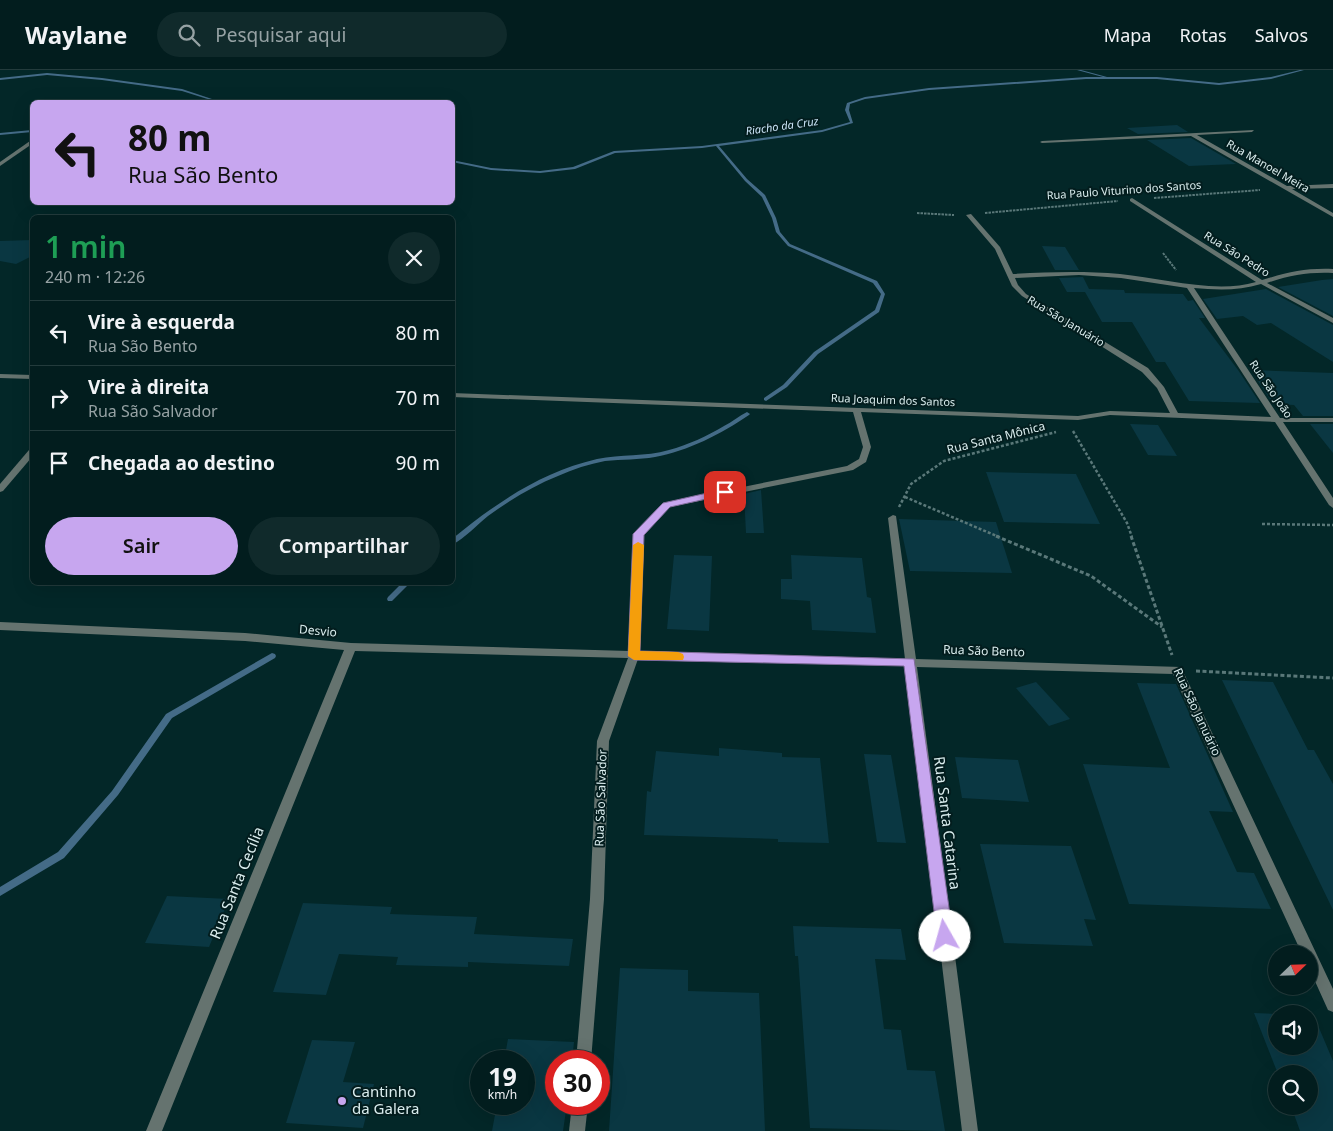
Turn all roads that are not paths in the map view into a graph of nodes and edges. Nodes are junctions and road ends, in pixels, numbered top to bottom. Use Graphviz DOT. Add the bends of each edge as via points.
graph roads {
  1 [pos="1252,131"];
  2 [pos="1192,134"];
  3 [pos="1042,142"];
  4 [pos="30,143"];
  5 [pos="0,164"];
  6 [pos="1333,186"];
  7 [pos="1286,188"];
  8 [pos="1132,200"];
  9 [pos="969,216"];
  10 [pos="1333,216"];
  11 [pos="1333,271"];
  12 [pos="1012,276"];
  13 [pos="1261,282"];
  14 [pos="1189,286"];
  15 [pos="1333,322"];
  16 [pos="0,376"];
  17 [pos="30,377"];
  18 [pos="455,395"];
  19 [pos="856,410"];
  20 [pos="1175,415"];
  21 [pos="1279,420"];
  22 [pos="1333,420"];
  23 [pos="30,454"];
  24 [pos="0,489"];
  25 [pos="1333,505"];
  26 [pos="893,518"];
  27 [pos="0,626"];
  28 [pos="351,647"];
  29 [pos="634,656"];
  30 [pos="910,662"];
  31 [pos="1177,670"];
  32 [pos="1333,1005"];
  33 [pos="584,1050"];
  34 [pos="579,1115"];
  35 [pos="154,1131"];
  36 [pos="577,1131"];
  37 [pos="970,1131"];
  1 -- 2 [label="street"];
  2 -- 3 [label="street"];
  2 -- 7 [label="street, Rua Manoel Meira"];
  4 -- 5 [label="street"];
  6 -- 7 [label="street"];
  7 -- 10 [label="street, Rua Manoel Meira"];
  8 -- 13 [label="street, Rua São Pedro"];
  9 -- 12 [label="street, Rua São Januário" via="998,248"];
  11 -- 13 [label="street" via="1296,272"];
  12 -- 14 [label="street" via="1096,274"];
  12 -- 20 [label="street, Rua São Januário" via="1015,286 1036,304 1145,370 1160,386"];
  13 -- 14 [label="street" via="1232,287"];
  13 -- 15 [label="street, Rua São Pedro"];
  14 -- 21 [label="street, Rua São João"];
  16 -- 17 [label="street"];
  18 -- 19 [label="street, Rua Joaquim dos Santos"];
  19 -- 20 [label="street, Rua Joaquim dos Santos" via="1078,418 1110,413"];
  19 -- 29 [label="street, Rua São Salvador" via="867,447 863,460 850,468 666,505 639,534"];
  20 -- 21 [label="street, Rua Joaquim dos Santos"];
  21 -- 22 [label="street, Rua Joaquim dos Santos"];
  21 -- 25 [label="street, Rua São João"];
  23 -- 24 [label="street"];
  26 -- 30 [label="street, Rua Santa Catarina"];
  27 -- 28 [label="street, Desvio" via="245,637"];
  28 -- 29 [label="street, Desvio"];
  28 -- 35 [label="street, Rua Santa Cecília"];
  29 -- 30 [label="street, Rua São Bento"];
  29 -- 33 [label="street, Rua São Salvador" via="603,741 597,899"];
  30 -- 31 [label="street, Rua São Bento"];
  30 -- 37 [label="street, Rua Santa Catarina"];
  31 -- 32 [label="street, Rua São Januário"];
  34 -- 36 [label="street"];
}
